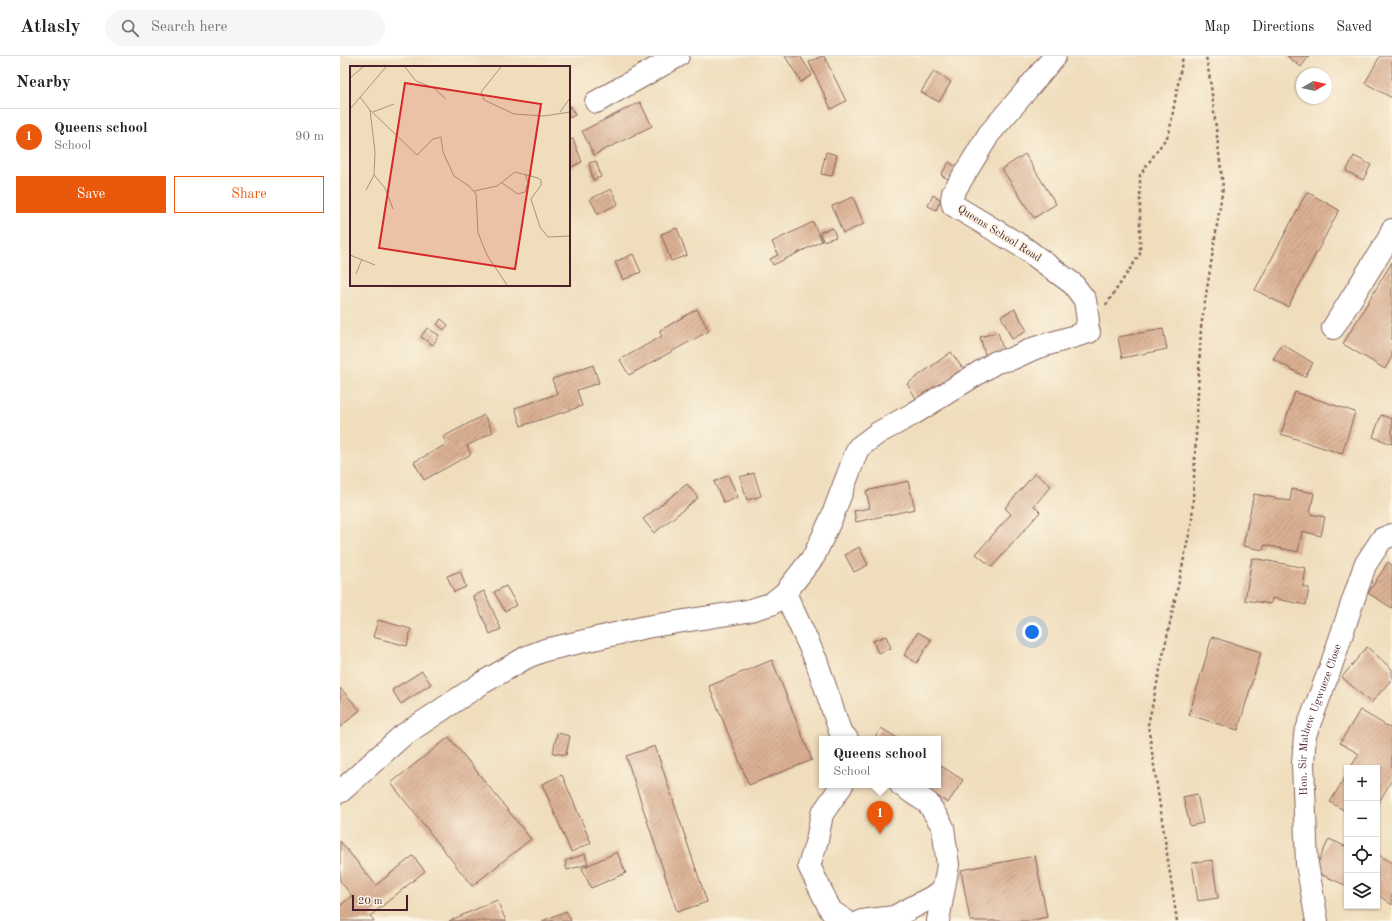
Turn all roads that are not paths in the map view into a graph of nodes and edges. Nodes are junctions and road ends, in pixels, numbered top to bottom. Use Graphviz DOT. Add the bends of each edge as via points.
graph roads {
  1 [pos="678,56"];
  2 [pos="1055,56"];
  3 [pos="596,102"];
  4 [pos="1392,230"];
  5 [pos="1333,328"];
  6 [pos="1392,535"];
  7 [pos="785,593"];
  8 [pos="844,736"];
  9 [pos="840,788"];
  10 [pos="906,788"];
  11 [pos="340,792"];
  12 [pos="942,892"];
  13 [pos="846,921"];
  14 [pos="862,921"];
  15 [pos="938,921"];
  16 [pos="1317,921"];
  1 -- 3 [label="street"];
  2 -- 7 [label="street, Queens School Road" via="989,134 953,193 952,199 953,205 1023,247 1073,284 1085,300 1088,321 1086,328 1089,332 1035,348 1012,359 996,362 878,433 858,448 814,556"];
  4 -- 5 [label="street"];
  6 -- 16 [label="street, Hon. Sir Mathew Ugwueze Close" via="1382,539 1365,565 1305,735 1303,764 1307,864"];
  7 -- 8 [label="street" via="816,660 840,731"];
  7 -- 11 [label="street" via="771,604 747,611 646,627 545,650 527,657 482,683 402,736"];
  9 -- 13 [label="street" via="822,814 809,866 831,911"];
  10 -- 12 [label="street" via="928,803 943,827 948,865"];
  12 -- 14 [label="street" via="894,917"];
  12 -- 15 [label="street"];
}
